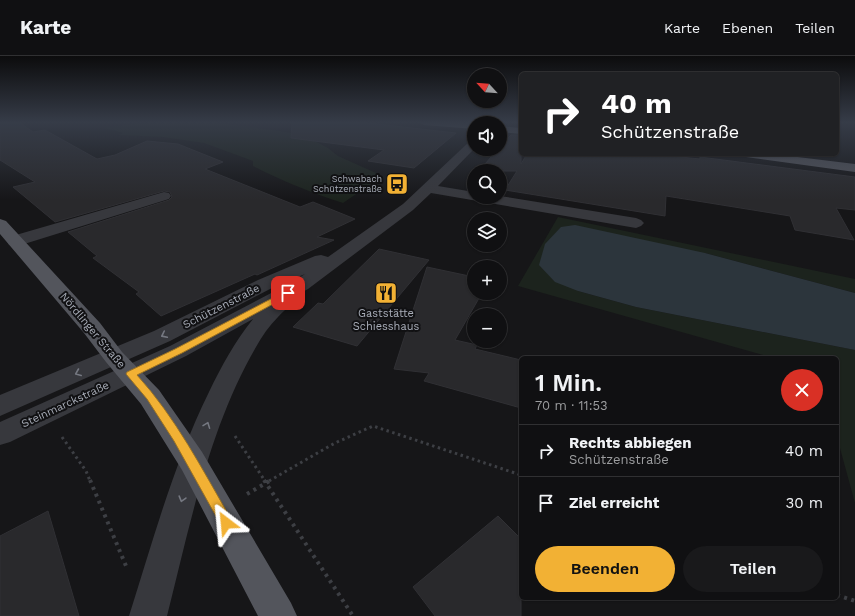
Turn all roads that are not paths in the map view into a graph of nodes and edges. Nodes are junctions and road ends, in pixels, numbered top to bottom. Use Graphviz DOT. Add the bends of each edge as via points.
graph roads {
  1 [pos="467,150"];
  2 [pos="773,156"];
  3 [pos="855,168"];
  4 [pos="427,188"];
  5 [pos="467,195"];
  6 [pos="164,196"];
  7 [pos="507,202"];
  8 [pos="636,223"];
  9 [pos="0,224"];
  10 [pos="15,241"];
  11 [pos="351,247"];
  12 [pos="301,285"];
  13 [pos="122,366"];
  14 [pos="0,406"];
  15 [pos="0,434"];
  16 [pos="192,461"];
  17 [pos="148,616"];
  18 [pos="278,616"];
  1 -- 4 [label="street, Schützenstraße"];
  2 -- 3 [label="main road"];
  4 -- 5 [label="street"];
  4 -- 11 [label="street, Schützenstraße" via="408,207"];
  6 -- 10 [label="street"];
  7 -- 8 [label="street"];
  9 -- 10 [label="main road, Nördlinger Straße"];
  10 -- 13 [label="main road, Nördlinger Straße"];
  11 -- 12 [label="street, Schützenstraße"];
  11 -- 13 [label="street, Schützenstraße, one-way" via="265,284 195,319"];
  12 -- 13 [label="street, Schützenstraße" via="178,351"];
  16 -- 12 [label="street, Schützenstraße, one-way" via="214,406 242,350 274,309"];
  13 -- 14 [label="street, Steinmarckstraße, one-way"];
  13 -- 15 [label="street, Steinmarckstraße"];
  13 -- 16 [label="main road, Nördlinger Straße" via="150,397"];
  16 -- 17 [label="street, one-way"];
  16 -- 18 [label="main road, Nördlinger Straße"];
}
